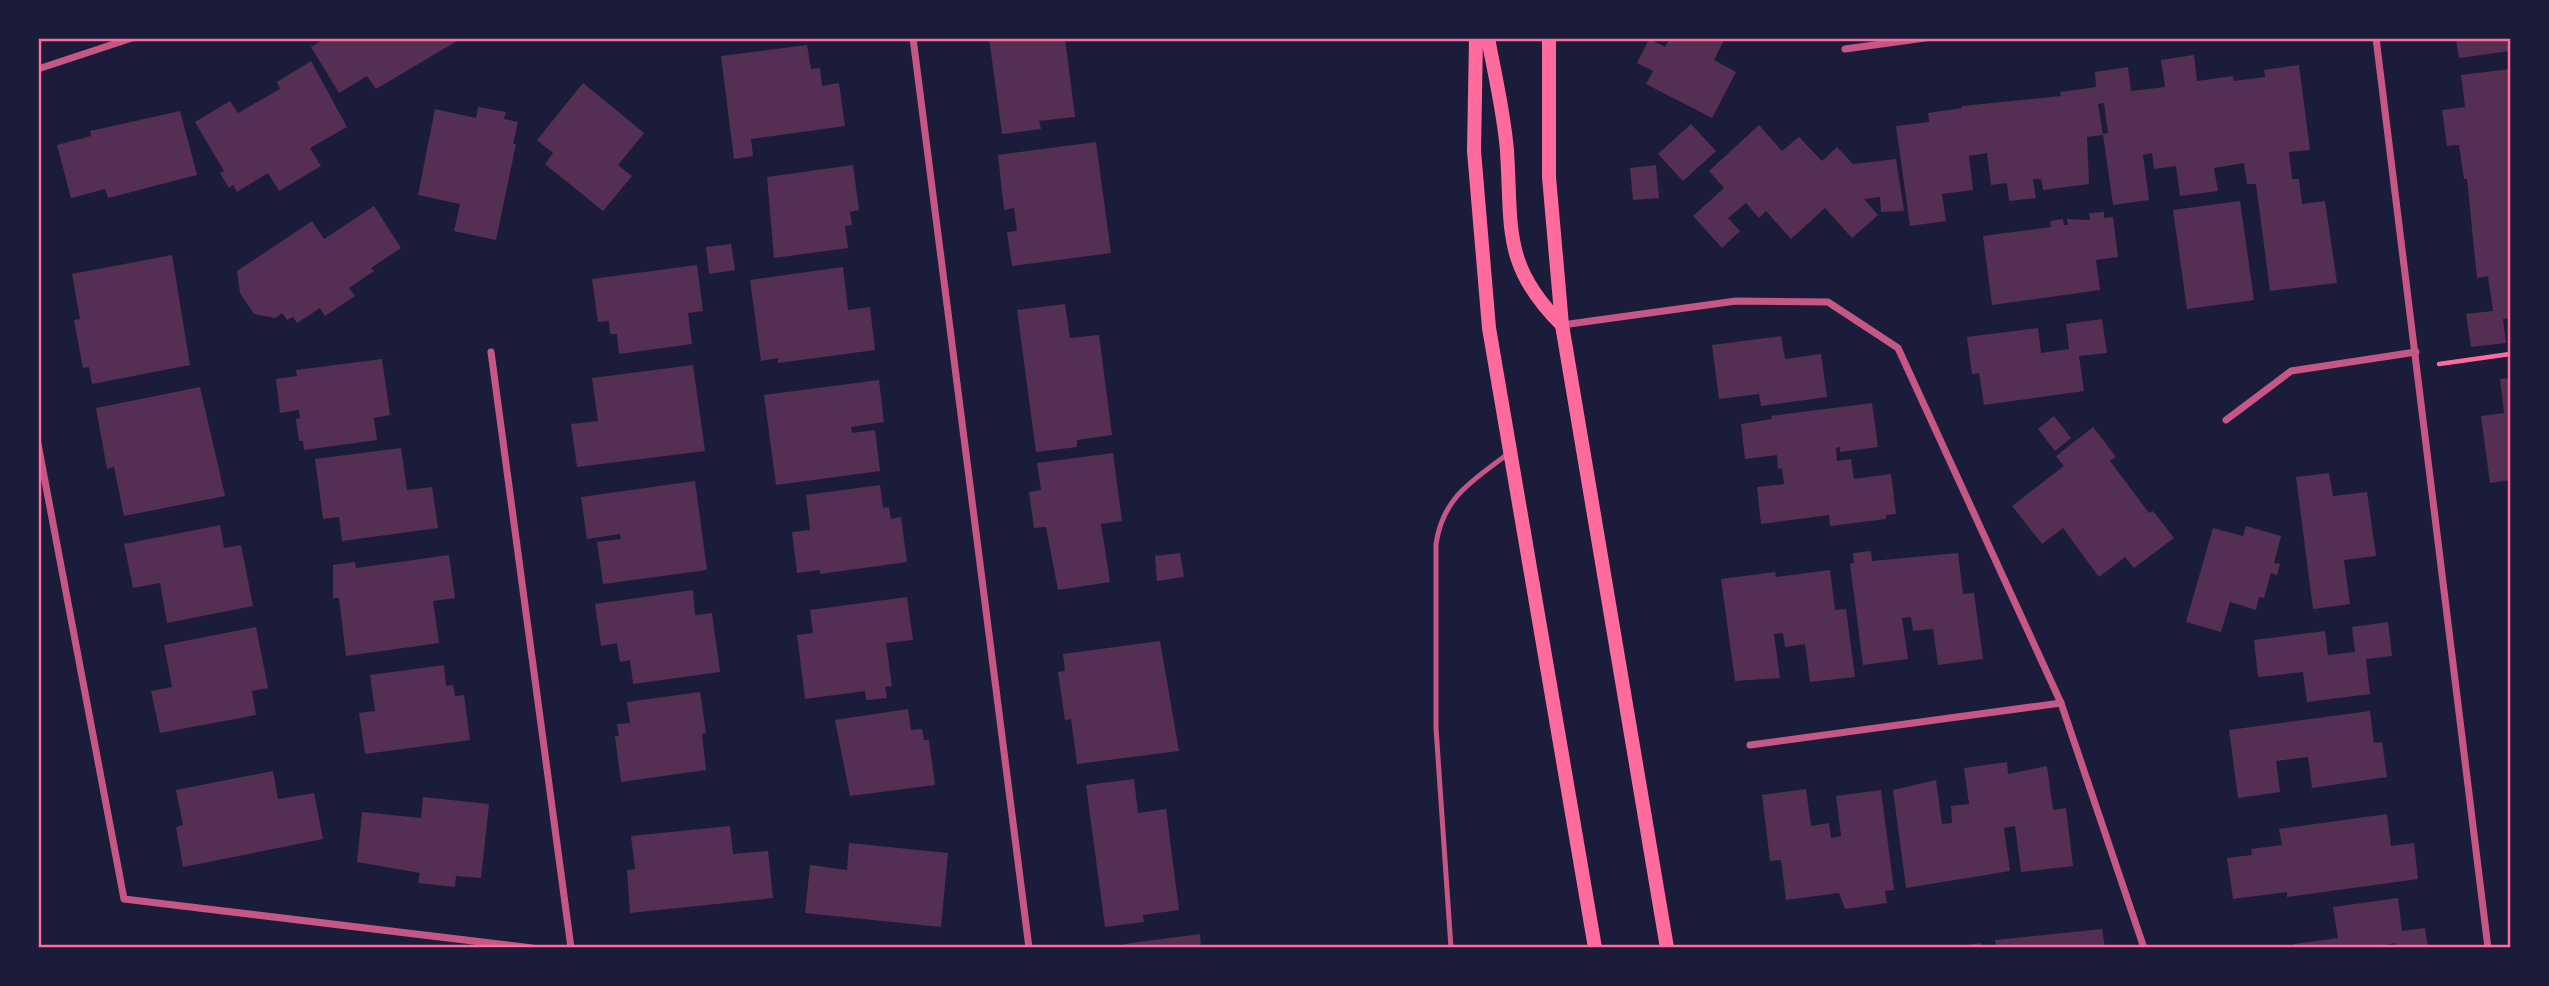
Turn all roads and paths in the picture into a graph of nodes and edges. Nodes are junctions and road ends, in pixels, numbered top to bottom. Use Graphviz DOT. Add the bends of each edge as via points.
graph roads {
  1 [pos="132,38"];
  2 [pos="913,38"];
  3 [pos="1476,38"];
  4 [pos="1488,38"];
  5 [pos="1549,38"];
  6 [pos="1925,38"];
  7 [pos="2376,38"];
  8 [pos="1845,50"];
  9 [pos="38,69"];
  10 [pos="1562,325"];
  11 [pos="491,352"];
  12 [pos="2416,352"];
  13 [pos="2511,354"];
  14 [pos="2417,367"];
  15 [pos="2226,420"];
  16 [pos="38,444"];
  17 [pos="1509,453"];
  18 [pos="2061,703"];
  19 [pos="1750,745"];
  20 [pos="532,947"];
  21 [pos="571,947"];
  22 [pos="1029,947"];
  23 [pos="1451,947"];
  24 [pos="1595,947"];
  25 [pos="1667,947"];
  26 [pos="2144,947"];
  27 [pos="2488,947"];
  1 -- 9 [label="street"];
  2 -- 22 [label="street"];
  3 -- 17 [label="main road" via="1474,151 1480,244"];
  4 -- 10 [label="main road" via="1504,128 1515,254 1529,287"];
  5 -- 10 [label="main road" via="1549,177"];
  6 -- 8 [label="street"];
  7 -- 12 [label="street"];
  10 -- 18 [label="street" via="1736,301 1828,302 1898,348"];
  10 -- 25 [label="main road"];
  11 -- 21 [label="street"];
  12 -- 14 [label="street"];
  12 -- 15 [label="street" via="2291,371"];
  13 -- 14 [label="path"];
  14 -- 27 [label="street"];
  16 -- 20 [label="street" via="124,900"];
  17 -- 23 [label="lane" via="1460,491 1446,508 1436,544 1436,728"];
  17 -- 24 [label="main road"];
  18 -- 19 [label="street"];
  18 -- 26 [label="street"];
}
